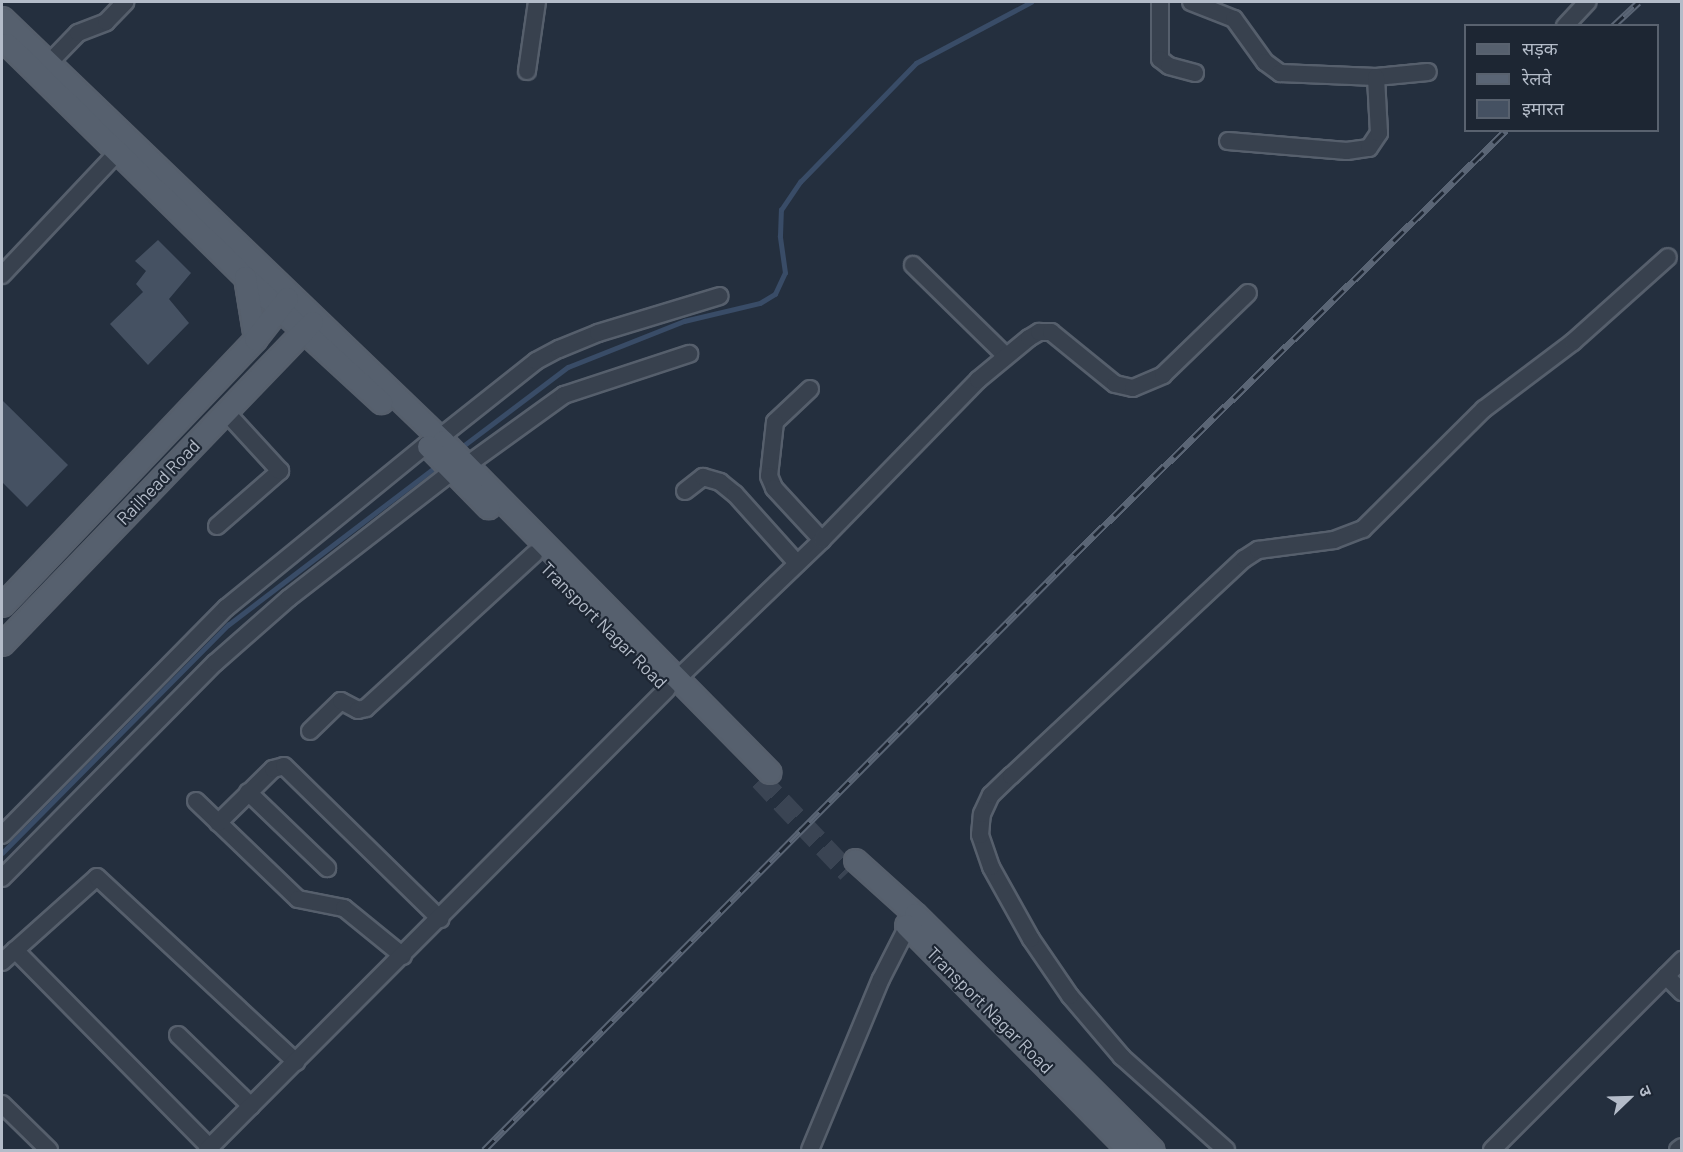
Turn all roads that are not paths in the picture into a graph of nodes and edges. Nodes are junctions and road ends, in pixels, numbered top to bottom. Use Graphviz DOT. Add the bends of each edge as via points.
graph roads {
  1 [pos="125,2"];
  2 [pos="537,2"];
  3 [pos="1160,2"];
  4 [pos="1191,2"];
  5 [pos="1587,2"];
  6 [pos="2,18"];
  7 [pos="1567,24"];
  8 [pos="2,39"];
  9 [pos="527,71"];
  10 [pos="1428,72"];
  11 [pos="1195,73"];
  12 [pos="47,74"];
  13 [pos="1376,77"];
  14 [pos="1228,141"];
  15 [pos="118,152"];
  16 [pos="1668,257"];
  17 [pos="913,265"];
  18 [pos="2,274"];
  19 [pos="245,277"];
  20 [pos="1248,293"];
  21 [pos="720,296"];
  22 [pos="285,302"];
  23 [pos="309,325"];
  24 [pos="255,339"];
  25 [pos="325,351"];
  26 [pos="689,354"];
  27 [pos="279,356"];
  28 [pos="1006,356"];
  29 [pos="810,390"];
  30 [pos="225,412"];
  31 [pos="435,443"];
  32 [pos="458,466"];
  33 [pos="685,491"];
  34 [pos="217,526"];
  35 [pos="822,540"];
  36 [pos="534,554"];
  37 [pos="797,563"];
  38 [pos="2,605"];
  39 [pos="2,644"];
  40 [pos="672,684"];
  41 [pos="309,731"];
  42 [pos="765,776"];
  43 [pos="248,792"];
  44 [pos="196,801"];
  45 [pos="218,823"];
  46 [pos="2,835"];
  47 [pos="852,866"];
  48 [pos="327,868"];
  49 [pos="2,878"];
  50 [pos="440,919"];
  51 [pos="911,920"];
  52 [pos="15,950"];
  53 [pos="403,956"];
  54 [pos="1682,960"];
  55 [pos="2,962"];
  56 [pos="1665,976"];
  57 [pos="1682,992"];
  58 [pos="178,1035"];
  59 [pos="296,1062"];
  60 [pos="2,1104"];
  61 [pos="251,1106"];
  62 [pos="1682,1147"];
  63 [pos="209,1149"];
  64 [pos="49,1150"];
  65 [pos="810,1150"];
  66 [pos="1129,1150"];
  67 [pos="1153,1150"];
  68 [pos="1226,1150"];
  69 [pos="1492,1150"];
  70 [pos="1678,1150"];
  1 -- 12 [label="street" via="106,22 78,33"];
  2 -- 9 [label="street"];
  3 -- 11 [label="street" via="1160,59 1169,66"];
  4 -- 13 [label="street" via="1234,19 1265,62 1280,73"];
  5 -- 7 [label="street"];
  6 -- 12 [label="main road"];
  8 -- 12 [label="main road"];
  10 -- 13 [label="street"];
  12 -- 15 [label="main road"];
  12 -- 22 [label="main road"];
  13 -- 14 [label="street" via="1379,133 1369,148 1347,151"];
  15 -- 18 [label="street"];
  15 -- 19 [label="main road"];
  16 -- 68 [label="street" via="1573,342 1484,410 1363,529 1334,540 1258,550 1244,559 991,795 982,814 980,835 990,867 1031,939 1070,996 1122,1057"];
  17 -- 28 [label="street"];
  19 -- 22 [label="main road"];
  19 -- 24 [label="main road"];
  20 -- 28 [label="street" via="1183,357 1148,384 1133,388 1115,384 1052,332 1039,332"];
  21 -- 31 [label="street" via="598,333 559,349 536,361"];
  22 -- 23 [label="main road"];
  22 -- 24 [label="main road, Railhead Road"];
  23 -- 25 [label="main road"];
  23 -- 27 [label="main road, Railhead Road"];
  23 -- 31 [label="main road"];
  24 -- 38 [label="main road, Railhead Road"];
  25 -- 27 [label="main road"];
  25 -- 31 [label="main road"];
  26 -- 32 [label="street" via="564,395"];
  27 -- 30 [label="main road, Railhead Road"];
  28 -- 35 [label="street"];
  29 -- 35 [label="street" via="775,422 769,476 774,488"];
  30 -- 34 [label="street" via="280,471"];
  30 -- 39 [label="main road, Railhead Road"];
  31 -- 32 [label="main road"];
  31 -- 46 [label="street" via="226,608"];
  32 -- 36 [label="main road, Transport Nagar Road"];
  32 -- 40 [label="main road"];
  32 -- 49 [label="street" via="290,598 215,663"];
  33 -- 37 [label="street" via="704,477 720,482"];
  35 -- 37 [label="street"];
  36 -- 40 [label="main road, Transport Nagar Road"];
  36 -- 41 [label="street" via="366,708 358,710 341,701"];
  37 -- 40 [label="street"];
  40 -- 42 [label="main road, Transport Nagar Road"];
  40 -- 50 [label="street"];
  43 -- 45 [label="street"];
  43 -- 48 [label="street"];
  43 -- 50 [label="street" via="273,769 291,769"];
  44 -- 45 [label="street"];
  45 -- 53 [label="street" via="298,898 344,908"];
  47 -- 51 [label="main road, Transport Nagar Road"];
  50 -- 53 [label="street"];
  51 -- 65 [label="street"];
  51 -- 66 [label="main road, Transport Nagar Road"];
  51 -- 67 [label="main road, Transport Nagar Road"];
  52 -- 55 [label="street"];
  52 -- 59 [label="street" via="97,877"];
  52 -- 63 [label="street"];
  53 -- 59 [label="street"];
  54 -- 56 [label="street"];
  56 -- 57 [label="street"];
  56 -- 69 [label="street"];
  58 -- 61 [label="street"];
  59 -- 61 [label="street"];
  60 -- 64 [label="street"];
  61 -- 63 [label="street"];
  62 -- 70 [label="street"];
}
